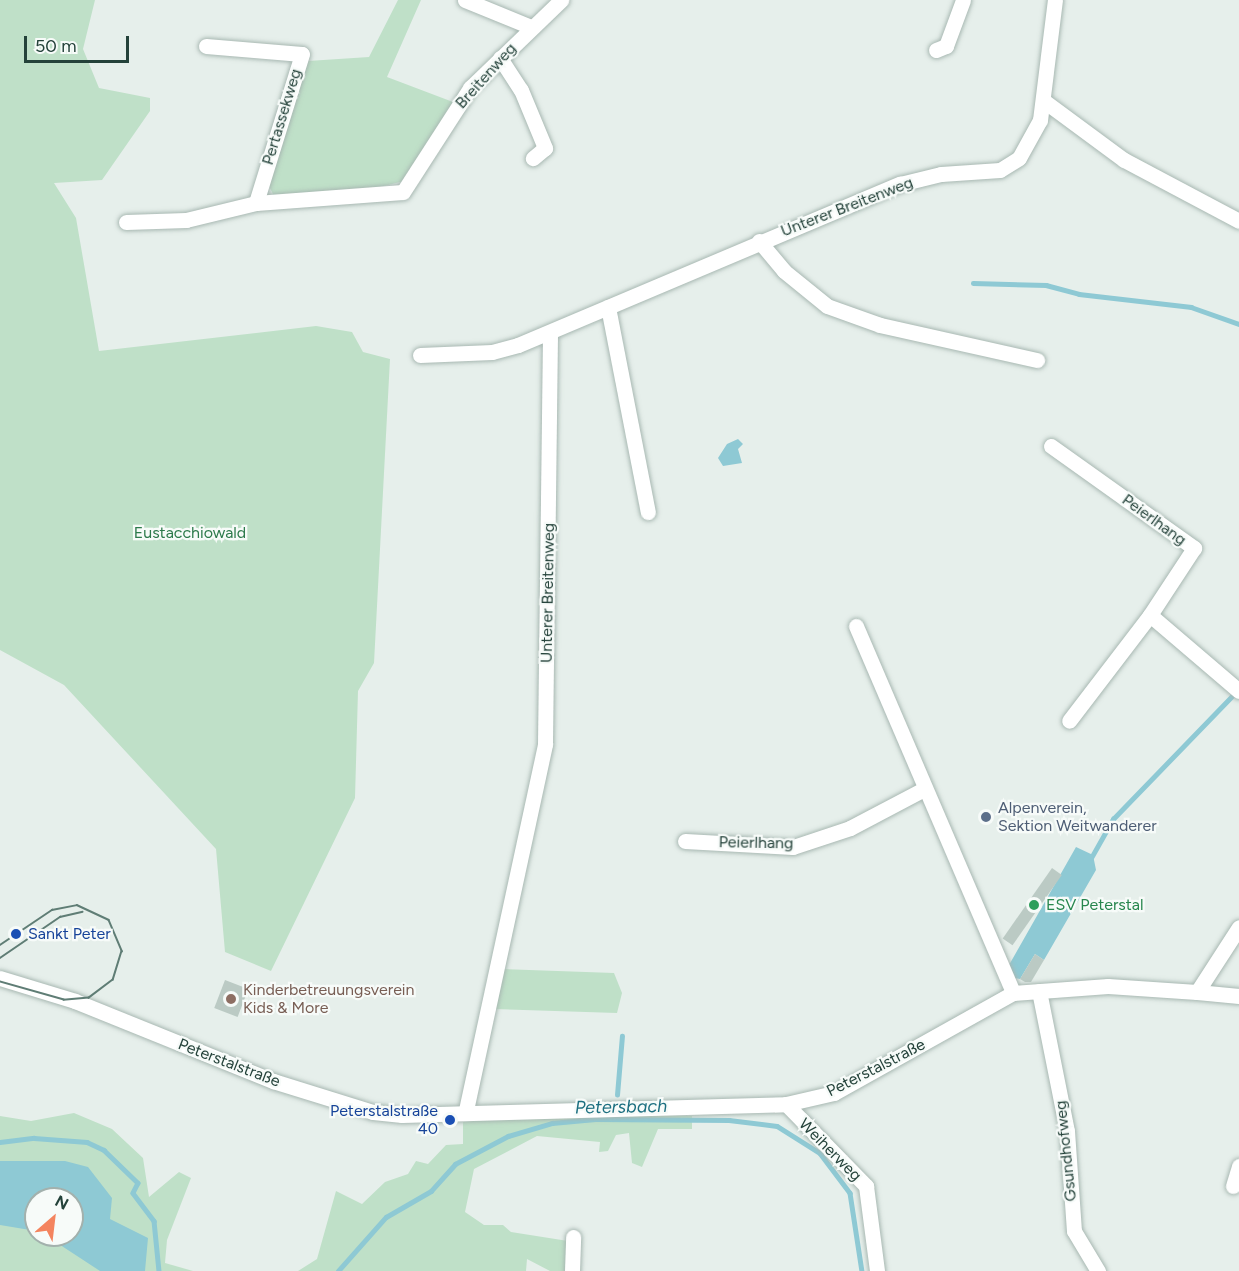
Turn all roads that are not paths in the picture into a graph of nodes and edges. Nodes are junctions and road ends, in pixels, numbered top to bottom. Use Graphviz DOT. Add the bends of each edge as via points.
graph roads {
  1 [pos="465,0"];
  2 [pos="561,0"];
  3 [pos="963,0"];
  4 [pos="1055,0"];
  5 [pos="531,27"];
  6 [pos="206,46"];
  7 [pos="936,50"];
  8 [pos="500,58"];
  9 [pos="1044,101"];
  10 [pos="533,158"];
  11 [pos="256,203"];
  12 [pos="1239,221"];
  13 [pos="126,222"];
  14 [pos="759,241"];
  15 [pos="608,307"];
  16 [pos="549,333"];
  17 [pos="420,354"];
  18 [pos="1037,360"];
  19 [pos="1051,446"];
  20 [pos="648,512"];
  21 [pos="1150,615"];
  22 [pos="856,626"];
  23 [pos="1239,691"];
  24 [pos="1069,721"];
  25 [pos="924,789"];
  26 [pos="685,841"];
  27 [pos="1239,927"];
  28 [pos="0,978"];
  29 [pos="1039,991"];
  30 [pos="1197,992"];
  31 [pos="1013,993"];
  32 [pos="1239,996"];
  33 [pos="786,1104"];
  34 [pos="466,1110"];
  35 [pos="1239,1166"];
  36 [pos="1233,1186"];
  37 [pos="573,1237"];
  38 [pos="572,1271"];
  39 [pos="877,1271"];
  40 [pos="1098,1271"];
  1 -- 5 [label="street"];
  2 -- 5 [label="street, Breitenweg"];
  3 -- 7 [label="street" via="946,46"];
  4 -- 9 [label="street, Unterer Breitenweg"];
  5 -- 8 [label="street, Breitenweg"];
  6 -- 11 [label="street, Pertassekweg" via="302,54"];
  8 -- 10 [label="street" via="521,90 545,148"];
  8 -- 11 [label="street, Breitenweg" via="440,129 403,192"];
  9 -- 12 [label="street" via="1124,160"];
  9 -- 14 [label="street, Unterer Breitenweg" via="1023,151 1000,170 941,174 900,184"];
  11 -- 13 [label="street" via="186,220"];
  14 -- 15 [label="street, Unterer Breitenweg"];
  14 -- 18 [label="street, Unterer Breitenweg" via="784,271 827,306 880,325"];
  15 -- 16 [label="street, Unterer Breitenweg"];
  15 -- 20 [label="street"];
  16 -- 17 [label="street, Unterer Breitenweg" via="492,352"];
  16 -- 34 [label="street, Unterer Breitenweg" via="545,744"];
  19 -- 21 [label="street, Peierlhang" via="1194,549"];
  21 -- 23 [label="street"];
  21 -- 24 [label="street, Peierlhang"];
  22 -- 25 [label="street"];
  25 -- 26 [label="street, Peierlhang" via="850,828 794,847"];
  25 -- 31 [label="street"];
  27 -- 30 [label="street"];
  28 -- 34 [label="street, Peterstalstraße" via="75,1001 314,1095 402,1115"];
  29 -- 30 [label="street, Peterstalstraße" via="1108,986"];
  29 -- 31 [label="street, Peterstalstraße"];
  29 -- 40 [label="street, Gsundhofweg" via="1067,1131 1074,1231"];
  30 -- 32 [label="street, Peterstalstraße"];
  31 -- 33 [label="street, Peterstalstraße" via="834,1093"];
  33 -- 34 [label="street, Peterstalstraße"];
  33 -- 39 [label="street, Weiherweg" via="866,1186"];
  35 -- 36 [label="street"];
  37 -- 38 [label="street"];
}
